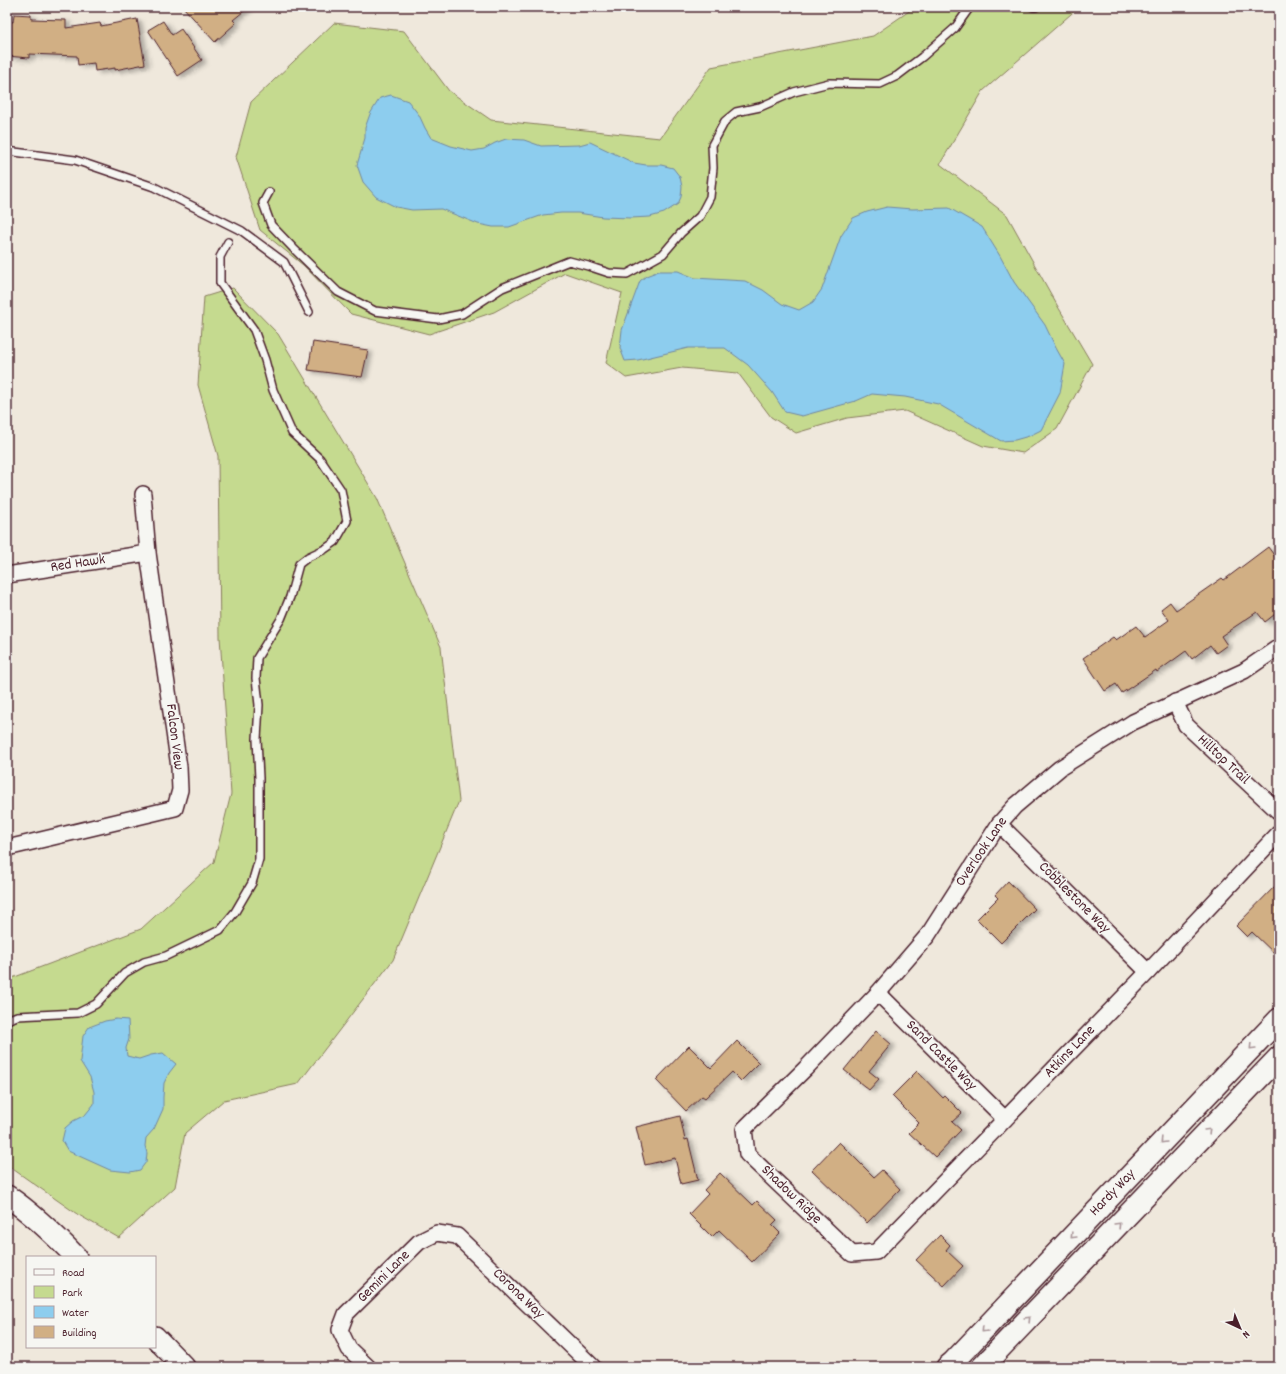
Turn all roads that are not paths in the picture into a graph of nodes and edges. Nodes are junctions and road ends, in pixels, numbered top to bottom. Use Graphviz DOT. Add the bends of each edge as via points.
graph roads {
  1 [pos="970,7"];
  2 [pos="7,151"];
  3 [pos="270,192"];
  4 [pos="228,242"];
  5 [pos="309,312"];
  6 [pos="143,494"];
  7 [pos="148,553"];
  8 [pos="7,574"];
  9 [pos="1279,647"];
  10 [pos="1174,702"];
  11 [pos="1279,812"];
  12 [pos="999,824"];
  13 [pos="1279,833"];
  14 [pos="7,848"];
  15 [pos="1148,972"];
  16 [pos="878,993"];
  17 [pos="1279,1019"];
  18 [pos="7,1020"];
  19 [pos="1279,1057"];
  20 [pos="1005,1119"];
  21 [pos="744,1129"];
  22 [pos="7,1196"];
  23 [pos="437,1233"];
  24 [pos="852,1254"];
  25 [pos="75,1256"];
  26 [pos="156,1338"];
  27 [pos="184,1367"];
  28 [pos="368,1367"];
  29 [pos="593,1367"];
  30 [pos="947,1367"];
  31 [pos="982,1367"];
  1 -- 3 [label="lane" via="955,28 922,57 897,76 880,84 829,83 794,92 760,107 736,112 725,121 712,145 710,197 700,216 663,254 627,274 609,274 569,261 502,288 462,314 438,319 375,311 338,292 271,225 263,203"];
  2 -- 5 [label="lane" via="75,160 154,187 242,230 284,262"];
  4 -- 18 [label="lane" via="220,257 220,283 254,330 273,390 292,434 320,459 341,490 347,521 336,542 299,564 281,619 257,658 259,859 252,883 235,912 220,930 166,956 144,962 125,973 96,1004 78,1013 17,1016"];
  6 -- 7 [label="street, Falcon View"];
  7 -- 8 [label="street, Red Hawk"];
  7 -- 14 [label="street, Falcon View" via="179,766 180,790 175,808"];
  9 -- 10 [label="street, Overlook Lane" via="1244,671"];
  10 -- 11 [label="street, Hilltop Trail" via="1186,725"];
  10 -- 12 [label="street, Overlook Lane" via="1133,722 1060,768 1015,806"];
  12 -- 15 [label="street, Cobblestone Way"];
  12 -- 16 [label="street, Overlook Lane" via="928,935"];
  13 -- 15 [label="street, Atkins Lane"];
  15 -- 20 [label="street, Atkins Lane"];
  16 -- 20 [label="street, Sand Castle Way"];
  16 -- 21 [label="street, Overlook Lane"];
  17 -- 30 [label="main road, Hardy Way, one-way"];
  31 -- 19 [label="main road, Hardy Way, one-way"];
  20 -- 24 [label="street, Atkins Lane" via="876,1252"];
  21 -- 24 [label="street, Shadow Ridge" via="747,1154"];
  22 -- 25 [label="main road"];
  23 -- 28 [label="street, Gemini Lane" via="419,1242 346,1314 340,1330 349,1349"];
  23 -- 29 [label="street, Corona Way" via="457,1236"];
  26 -- 27 [label="main road"];
}
